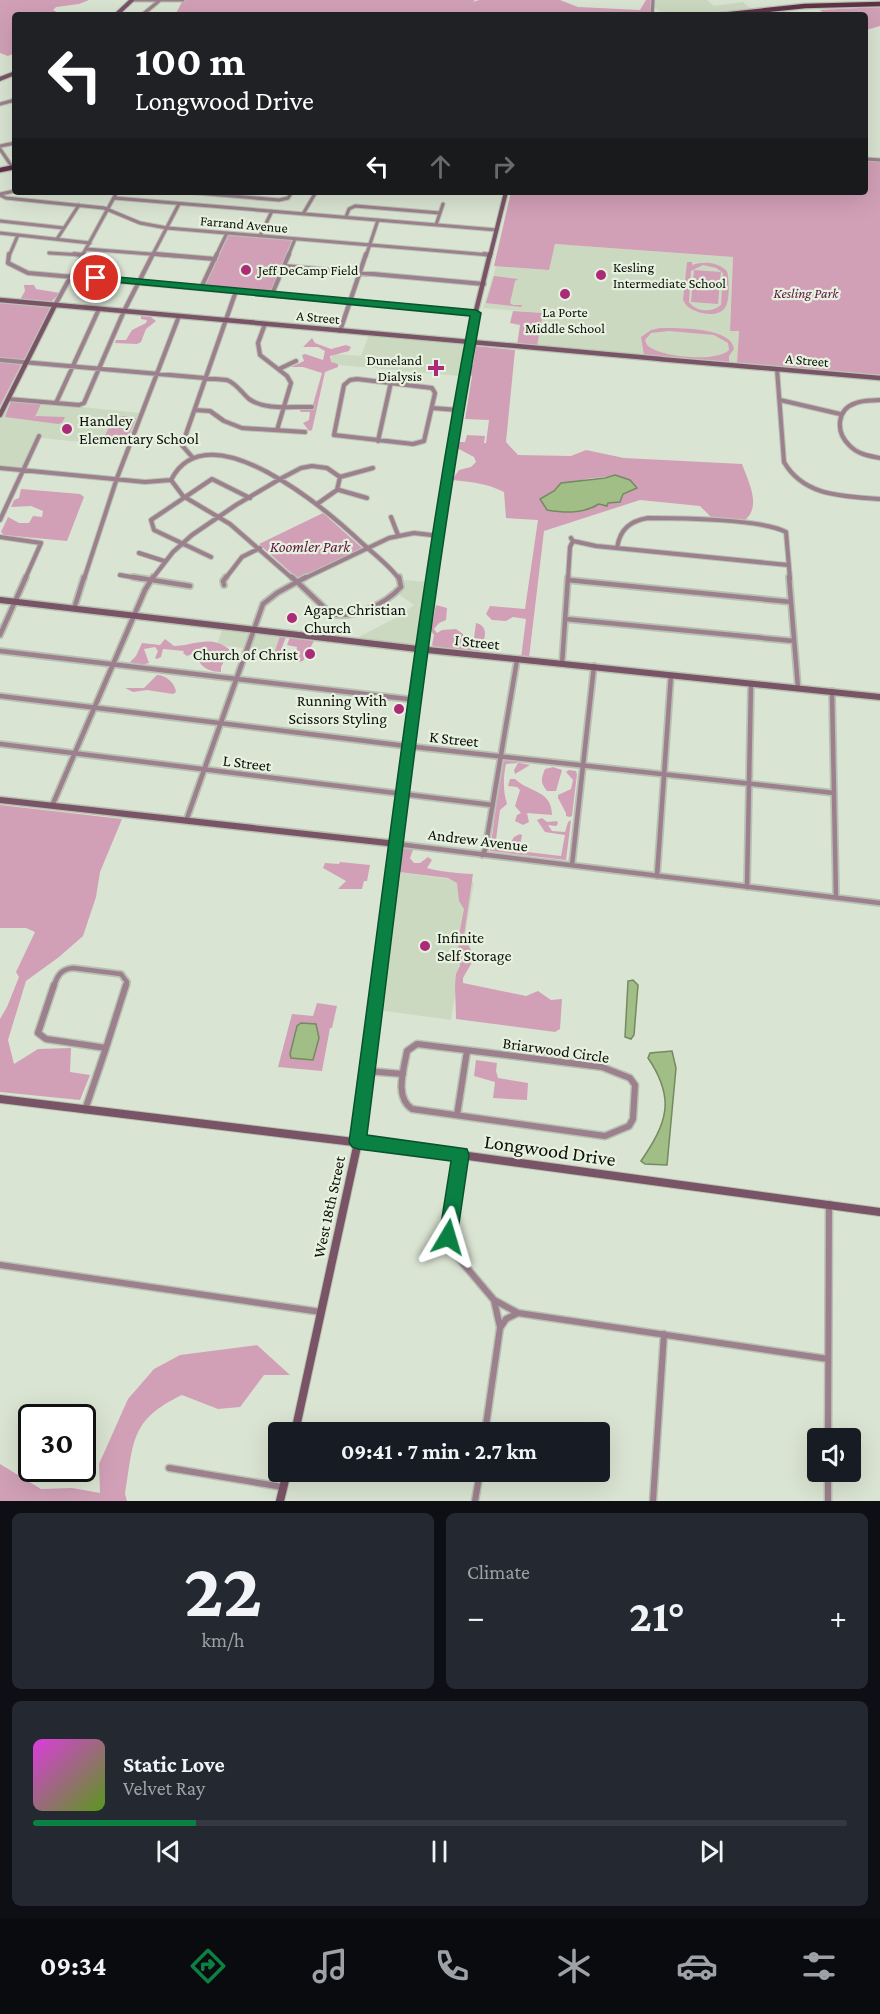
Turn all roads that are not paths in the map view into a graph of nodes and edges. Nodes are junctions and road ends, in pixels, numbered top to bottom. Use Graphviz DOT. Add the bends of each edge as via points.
graph roads {
  1 [pos="132,0"];
  2 [pos="183,0"];
  3 [pos="159,1"];
  4 [pos="874,2"];
  5 [pos="880,4"];
  6 [pos="119,12"];
  7 [pos="146,12"];
  8 [pos="746,12"];
  9 [pos="772,12"];
  10 [pos="0,147"];
  11 [pos="12,165"];
  12 [pos="0,195"];
  13 [pos="116,195"];
  14 [pos="220,195"];
  15 [pos="290,195"];
  16 [pos="314,195"];
  17 [pos="505,195"];
  18 [pos="114,198"];
  19 [pos="179,204"];
  20 [pos="443,204"];
  21 [pos="79,205"];
  22 [pos="108,210"];
  23 [pos="272,211"];
  24 [pos="440,213"];
  25 [pos="303,214"];
  26 [pos="346,218"];
  27 [pos="378,220"];
  28 [pos="0,221"];
  29 [pos="436,225"];
  30 [pos="64,228"];
  31 [pos="167,228"];
  32 [pos="497,230"];
  33 [pos="0,233"];
  34 [pos="227,233"];
  35 [pos="18,235"];
  36 [pos="260,236"];
  37 [pos="57,239"];
  38 [pos="295,239"];
  39 [pos="90,243"];
  40 [pos="370,245"];
  41 [pos="86,249"];
  42 [pos="49,253"];
  43 [pos="153,254"];
  44 [pos="83,255"];
  45 [pos="490,255"];
  46 [pos="214,260"];
  47 [pos="284,266"];
  48 [pos="360,273"];
  49 [pos="71,277"];
  50 [pos="139,282"];
  51 [pos="483,284"];
  52 [pos="201,288"];
  53 [pos="236,291"];
  54 [pos="273,294"];
  55 [pos="0,300"];
  56 [pos="351,301"];
  57 [pos="55,305"];
  58 [pos="99,309"];
  59 [pos="124,311"];
  60 [pos="476,313"];
  61 [pos="179,316"];
  62 [pos="225,320"];
  63 [pos="265,324"];
  64 [pos="340,331"];
  65 [pos="470,343"];
  66 [pos="0,360"];
  67 [pos="296,361"];
  68 [pos="26,362"];
  69 [pos="73,366"];
  70 [pos="99,368"];
  71 [pos="279,369"];
  72 [pos="777,369"];
  73 [pos="157,373"];
  74 [pos="206,378"];
  75 [pos="880,378"];
  76 [pos="391,382"];
  77 [pos="8,399"];
  78 [pos="780,400"];
  79 [pos="880,400"];
  80 [pos="56,403"];
  81 [pos="284,406"];
  82 [pos="312,407"];
  83 [pos="432,408"];
  84 [pos="195,410"];
  85 [pos="458,410"];
  86 [pos="840,414"];
  87 [pos="0,415"];
  88 [pos="278,430"];
  89 [pos="305,432"];
  90 [pos="186,434"];
  91 [pos="39,436"];
  92 [pos="378,441"];
  93 [pos="180,443"];
  94 [pos="193,458"];
  95 [pos="880,458"];
  96 [pos="0,468"];
  97 [pos="373,468"];
  98 [pos="23,471"];
  99 [pos="340,477"];
  100 [pos="116,480"];
  101 [pos="171,480"];
  102 [pos="280,480"];
  103 [pos="339,490"];
  104 [pos="182,497"];
  105 [pos="250,498"];
  106 [pos="367,498"];
  107 [pos="880,499"];
  108 [pos="317,504"];
  109 [pos="220,517"];
  110 [pos="392,517"];
  111 [pos="0,519"];
  112 [pos="398,535"];
  113 [pos="440,536"];
  114 [pos="0,537"];
  115 [pos="180,543"];
  116 [pos="260,548"];
  117 [pos="367,548"];
  118 [pos="617,548"];
  119 [pos="139,553"];
  120 [pos="211,557"];
  121 [pos="164,561"];
  122 [pos="788,565"];
  123 [pos="120,575"];
  124 [pos="150,580"];
  125 [pos="567,580"];
  126 [pos="296,582"];
  127 [pos="224,585"];
  128 [pos="190,586"];
  129 [pos="0,600"];
  130 [pos="16,602"];
  131 [pos="791,602"];
  132 [pos="74,609"];
  133 [pos="134,616"];
  134 [pos="566,618"];
  135 [pos="252,630"];
  136 [pos="0,634"];
  137 [pos="794,641"];
  138 [pos="423,650"];
  139 [pos="0,651"];
  140 [pos="517,660"];
  141 [pos="112,664"];
  142 [pos="562,664"];
  143 [pos="594,666"];
  144 [pos="671,675"];
  145 [pos="235,679"];
  146 [pos="751,683"];
  147 [pos="798,688"];
  148 [pos="832,691"];
  149 [pos="0,696"];
  150 [pos="880,697"];
  151 [pos="416,700"];
  152 [pos="94,707"];
  153 [pos="220,723"];
  154 [pos="0,744"];
  155 [pos="410,746"];
  156 [pos="74,754"];
  157 [pos="500,756"];
  158 [pos="581,765"];
  159 [pos="204,770"];
  160 [pos="665,775"];
  161 [pos="749,784"];
  162 [pos="834,794"];
  163 [pos="403,795"];
  164 [pos="0,800"];
  165 [pos="492,804"];
  166 [pos="52,806"];
  167 [pos="186,822"];
  168 [pos="397,844"];
  169 [pos="482,855"];
  170 [pos="572,865"];
  171 [pos="657,876"];
  172 [pos="747,887"];
  173 [pos="836,897"];
  174 [pos="880,903"];
  175 [pos="106,1048"];
  176 [pos="467,1051"];
  177 [pos="367,1071"];
  178 [pos="403,1074"];
  179 [pos="0,1099"];
  180 [pos="85,1110"];
  181 [pos="457,1115"];
  182 [pos="358,1142"];
  183 [pos="461,1155"];
  184 [pos="829,1204"];
  185 [pos="880,1212"];
  186 [pos="0,1265"];
  187 [pos="494,1300"];
  188 [pos="321,1312"];
  189 [pos="518,1313"];
  190 [pos="500,1328"];
  191 [pos="664,1334"];
  192 [pos="828,1359"];
  193 [pos="298,1422"];
  194 [pos="486,1422"];
  195 [pos="828,1428"];
  196 [pos="169,1468"];
  197 [pos="284,1482"];
  198 [pos="479,1482"];
  199 [pos="828,1482"];
  200 [pos="283,1487"];
  201 [pos="280,1501"];
  202 [pos="476,1501"];
  203 [pos="653,1501"];
  204 [pos="828,1501"];
  1 -- 3 [label="street"];
  1 -- 6 [label="street"];
  2 -- 3 [label="street"];
  3 -- 7 [label="street"];
  4 -- 5 [label="main road"];
  4 -- 8 [label="main road"];
  4 -- 9 [label="main road"];
  10 -- 11 [label="street"];
  12 -- 21 [label="street, Farrand Avenue"];
  13 -- 18 [label="street"];
  14 -- 15 [label="street" via="279,200"];
  16 -- 25 [label="street"];
  17 -- 32 [label="street, West 18th Street"];
  18 -- 19 [label="street"];
  18 -- 22 [label="street"];
  19 -- 23 [label="street"];
  19 -- 31 [label="street"];
  20 -- 24 [label="street"];
  21 -- 22 [label="street, Farrand Avenue"];
  21 -- 30 [label="street"];
  22 -- 31 [label="street, Farrand Avenue" via="140,223"];
  22 -- 39 [label="street"];
  23 -- 25 [label="street"];
  23 -- 36 [label="street"];
  24 -- 26 [label="street" via="355,206"];
  24 -- 29 [label="street"];
  25 -- 26 [label="street"];
  26 -- 27 [label="street"];
  27 -- 29 [label="street"];
  27 -- 40 [label="street"];
  28 -- 30 [label="street"];
  29 -- 32 [label="street"];
  30 -- 37 [label="street"];
  31 -- 34 [label="street, Farrand Avenue"];
  31 -- 43 [label="street"];
  32 -- 45 [label="street, West 18th Street"];
  33 -- 35 [label="street"];
  34 -- 36 [label="street, Farrand Avenue"];
  34 -- 46 [label="street"];
  35 -- 37 [label="street"];
  35 -- 49 [label="street" via="8,263 20,271"];
  36 -- 38 [label="street, Farrand Avenue"];
  37 -- 39 [label="street"];
  38 -- 40 [label="street, Farrand Avenue"];
  38 -- 47 [label="street"];
  39 -- 41 [label="street"];
  40 -- 45 [label="street, Farrand Avenue"];
  40 -- 48 [label="street"];
  41 -- 43 [label="street"];
  41 -- 44 [label="street"];
  42 -- 44 [label="street"];
  43 -- 46 [label="street"];
  43 -- 50 [label="street"];
  44 -- 49 [label="street"];
  45 -- 51 [label="street, West 18th Street"];
  46 -- 52 [label="street"];
  47 -- 48 [label="street"];
  47 -- 54 [label="street"];
  48 -- 51 [label="street"];
  48 -- 56 [label="street"];
  49 -- 50 [label="street"];
  49 -- 57 [label="street"];
  50 -- 52 [label="street"];
  50 -- 59 [label="street"];
  51 -- 60 [label="street, West 18th Street"];
  52 -- 53 [label="street"];
  53 -- 54 [label="street"];
  53 -- 62 [label="street"];
  54 -- 56 [label="street"];
  55 -- 57 [label="street, A Street"];
  56 -- 60 [label="street"];
  56 -- 64 [label="street"];
  57 -- 58 [label="street, A Street"];
  57 -- 68 [label="street"];
  58 -- 59 [label="street, A Street"];
  58 -- 69 [label="street"];
  59 -- 61 [label="street, A Street"];
  59 -- 70 [label="street"];
  60 -- 65 [label="street, West 18th Street"];
  61 -- 62 [label="street, A Street"];
  61 -- 73 [label="street"];
  62 -- 63 [label="street, A Street"];
  62 -- 74 [label="street"];
  63 -- 64 [label="street, A Street"];
  63 -- 71 [label="street" via="258,352"];
  64 -- 65 [label="street, A Street"];
  65 -- 72 [label="street, A Street"];
  65 -- 85 [label="street, West 18th Street"];
  66 -- 68 [label="street"];
  67 -- 71 [label="street"];
  68 -- 69 [label="street"];
  68 -- 77 [label="street"];
  69 -- 70 [label="street"];
  69 -- 80 [label="street"];
  70 -- 73 [label="street"];
  70 -- 80 [label="street" via="84,403"];
  71 -- 81 [label="street" via="291,383"];
  72 -- 75 [label="street, A Street"];
  72 -- 78 [label="street"];
  73 -- 74 [label="street"];
  73 -- 100 [label="street"];
  74 -- 81 [label="street" via="239,385 250,399 260,403"];
  74 -- 84 [label="street"];
  76 -- 83 [label="street" via="432,388"];
  76 -- 92 [label="street"];
  76 -- 92 [label="street" via="357,379 345,383 333,431 339,437"];
  77 -- 80 [label="street"];
  77 -- 87 [label="street"];
  78 -- 86 [label="street"];
  78 -- 107 [label="street" via="784,462 792,475 828,494"];
  79 -- 86 [label="street" via="858,402"];
  81 -- 82 [label="street"];
  81 -- 88 [label="street"];
  83 -- 85 [label="street"];
  83 -- 92 [label="street" via="424,441"];
  84 -- 88 [label="street" via="210,411 242,428"];
  84 -- 90 [label="street"];
  85 -- 113 [label="street, West 18th Street"];
  86 -- 95 [label="street" via="845,443"];
  88 -- 89 [label="street"];
  91 -- 98 [label="street"];
  93 -- 94 [label="street"];
  94 -- 101 [label="street" via="176,470"];
  94 -- 102 [label="street" via="205,454 228,456"];
  96 -- 98 [label="street"];
  97 -- 99 [label="street"];
  98 -- 100 [label="street"];
  98 -- 111 [label="street"];
  99 -- 102 [label="street" via="328,467 314,466 301,468"];
  99 -- 103 [label="street"];
  100 -- 101 [label="street"];
  100 -- 132 [label="street"];
  101 -- 104 [label="street"];
  102 -- 105 [label="street"];
  102 -- 108 [label="street"];
  103 -- 106 [label="street"];
  103 -- 108 [label="street"];
  104 -- 105 [label="street" via="212,479"];
  104 -- 109 [label="street"];
  104 -- 115 [label="street" via="153,517 150,524"];
  105 -- 109 [label="street"];
  108 -- 117 [label="street"];
  109 -- 115 [label="street"];
  109 -- 116 [label="street"];
  110 -- 112 [label="street"];
  112 -- 113 [label="street"];
  112 -- 117 [label="street"];
  113 -- 138 [label="street, West 18th Street"];
  114 -- 130 [label="street" via="40,542"];
  115 -- 120 [label="street"];
  115 -- 121 [label="street"];
  116 -- 126 [label="street"];
  116 -- 127 [label="street" via="242,557 223,581"];
  117 -- 126 [label="street"];
  117 -- 126 [label="street" via="402,584 394,594 355,614 331,614"];
  118 -- 122 [label="street"];
  118 -- 122 [label="street" via="619,537 630,524 651,517 777,527 786,532"];
  118 -- 125 [label="street" via="572,540"];
  119 -- 121 [label="street"];
  121 -- 124 [label="street"];
  122 -- 131 [label="street"];
  123 -- 124 [label="street"];
  124 -- 128 [label="street"];
  124 -- 133 [label="street"];
  125 -- 131 [label="street"];
  125 -- 134 [label="street"];
  126 -- 135 [label="street" via="263,604"];
  129 -- 130 [label="street, I Street"];
  130 -- 132 [label="street, I Street"];
  130 -- 136 [label="street"];
  131 -- 137 [label="street"];
  132 -- 133 [label="street, I Street"];
  133 -- 135 [label="street, I Street"];
  133 -- 141 [label="street"];
  134 -- 137 [label="street"];
  134 -- 142 [label="street"];
  135 -- 138 [label="street, I Street"];
  135 -- 145 [label="street"];
  137 -- 147 [label="street"];
  138 -- 140 [label="street, I Street"];
  138 -- 151 [label="street, West 18th Street"];
  139 -- 141 [label="street"];
  140 -- 142 [label="street, I Street"];
  140 -- 157 [label="street"];
  141 -- 145 [label="street"];
  141 -- 152 [label="street"];
  142 -- 143 [label="street, I Street"];
  143 -- 144 [label="street, I Street"];
  143 -- 158 [label="street"];
  144 -- 146 [label="street, I Street"];
  144 -- 160 [label="street"];
  145 -- 151 [label="street"];
  145 -- 153 [label="street"];
  146 -- 147 [label="street, I Street"];
  146 -- 161 [label="street"];
  147 -- 148 [label="street, I Street"];
  148 -- 150 [label="street, I Street"];
  148 -- 162 [label="street"];
  149 -- 152 [label="street, K Street"];
  151 -- 155 [label="street, West 18th Street"];
  152 -- 153 [label="street, K Street"];
  152 -- 156 [label="street"];
  153 -- 155 [label="street, K Street"];
  153 -- 159 [label="street"];
  154 -- 156 [label="street, L Street"];
  155 -- 157 [label="street, K Street"];
  155 -- 163 [label="street, West 18th Street"];
  156 -- 159 [label="street, L Street"];
  156 -- 166 [label="street"];
  157 -- 158 [label="street, K Street"];
  157 -- 165 [label="street"];
  158 -- 160 [label="street, K Street"];
  158 -- 170 [label="street"];
  159 -- 163 [label="street, L Street"];
  159 -- 167 [label="street"];
  160 -- 161 [label="street, K Street"];
  160 -- 171 [label="street"];
  161 -- 162 [label="street, K Street"];
  161 -- 172 [label="street"];
  162 -- 173 [label="street"];
  163 -- 165 [label="street, L Street"];
  163 -- 168 [label="street, West 18th Street"];
  164 -- 166 [label="street, Andrew Avenue"];
  165 -- 169 [label="street"];
  166 -- 167 [label="street, Andrew Avenue"];
  167 -- 168 [label="street, Andrew Avenue"];
  168 -- 169 [label="street, Andrew Avenue"];
  168 -- 177 [label="street, West 18th Street"];
  169 -- 170 [label="street, Andrew Avenue"];
  170 -- 171 [label="street, Andrew Avenue"];
  171 -- 172 [label="street, Andrew Avenue"];
  172 -- 173 [label="street, Andrew Avenue"];
  173 -- 174 [label="street, Andrew Avenue"];
  175 -- 175 [label="street" via="126,989 125,977 65,969 57,977 38,1033 46,1039"];
  175 -- 180 [label="street"];
  176 -- 178 [label="street, Briarwood Circle" via="413,1046 406,1053"];
  176 -- 181 [label="street"];
  176 -- 181 [label="street, Briarwood Circle" via="602,1067 630,1078 635,1085 633,1119 629,1126 605,1136"];
  177 -- 178 [label="street"];
  177 -- 182 [label="street, West 18th Street"];
  178 -- 181 [label="street, Briarwood Circle" via="401,1099 406,1106"];
  179 -- 180 [label="street, Longwood Drive"];
  180 -- 182 [label="street, Longwood Drive"];
  182 -- 183 [label="street, Longwood Drive"];
  182 -- 188 [label="street, West 18th Street"];
  183 -- 184 [label="street, Longwood Drive"];
  183 -- 187 [label="street" via="449,1224 450,1248"];
  184 -- 185 [label="street, Longwood Drive"];
  184 -- 192 [label="street"];
  186 -- 188 [label="street"];
  187 -- 189 [label="street"];
  187 -- 190 [label="street"];
  188 -- 193 [label="street, West 18th Street"];
  189 -- 190 [label="street" via="506,1319"];
  189 -- 191 [label="street"];
  190 -- 194 [label="street"];
  191 -- 192 [label="street"];
  191 -- 203 [label="street"];
  192 -- 195 [label="street"];
  196 -- 200 [label="street"];
  197 -- 200 [label="street"];
  198 -- 202 [label="street"];
  199 -- 204 [label="street"];
  200 -- 201 [label="street"];
}
